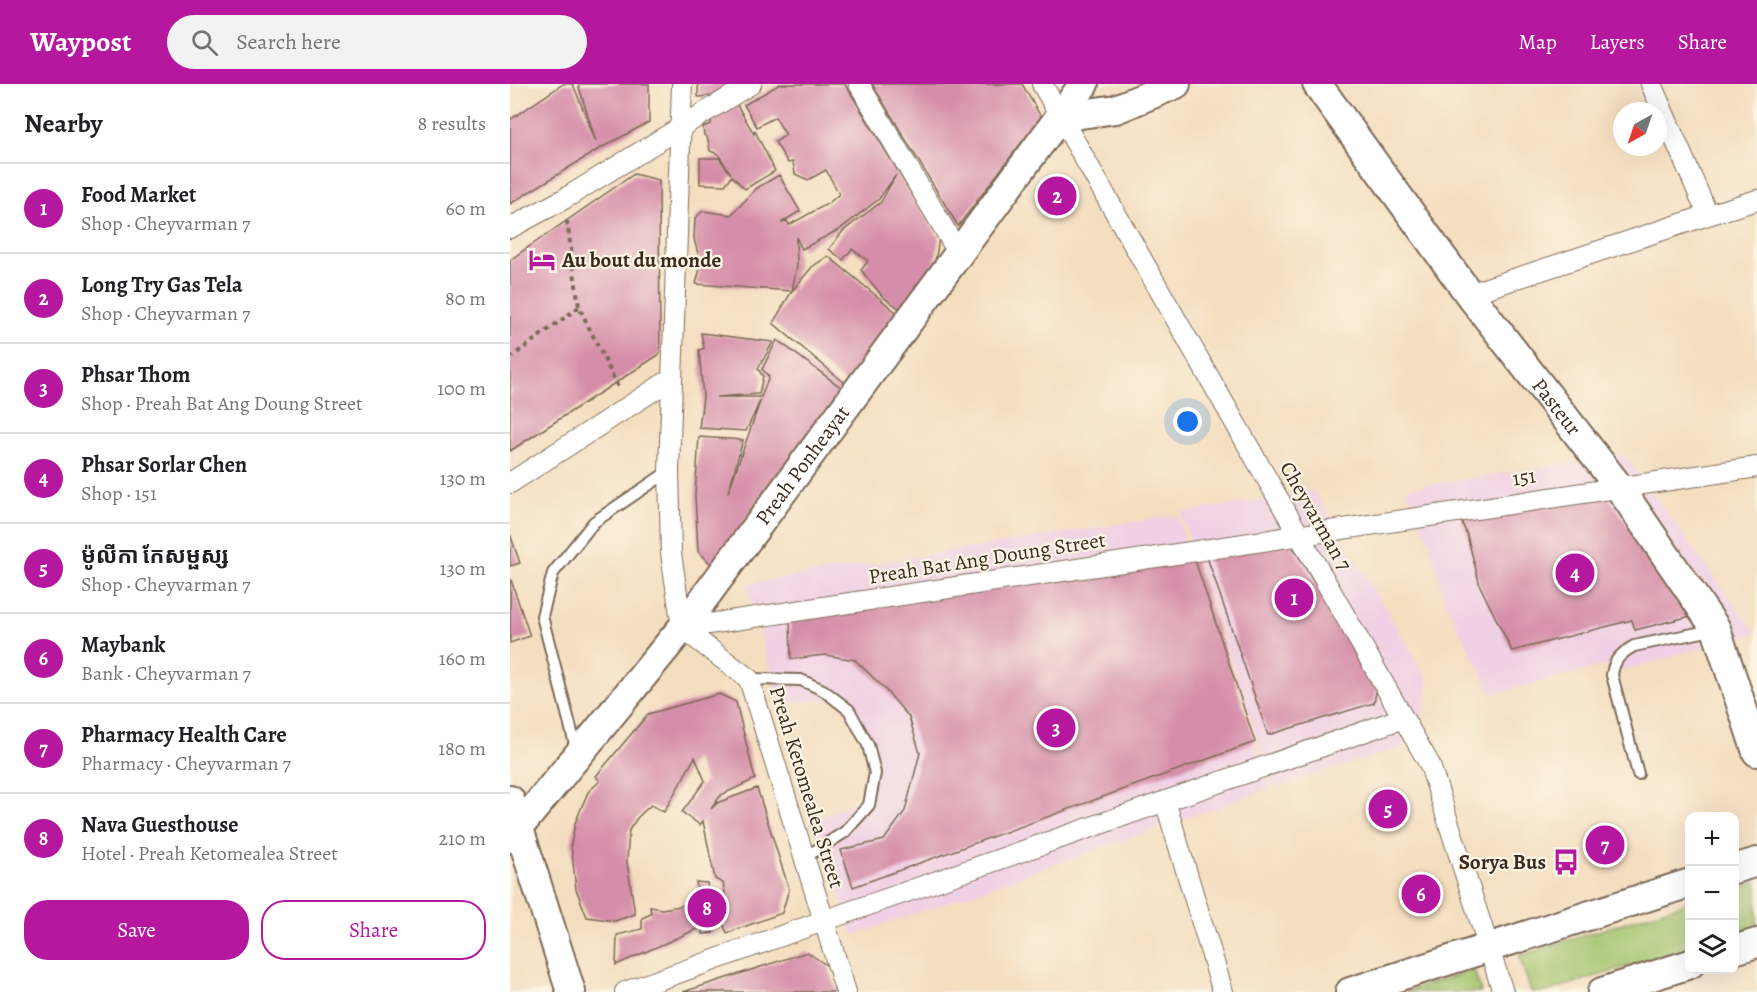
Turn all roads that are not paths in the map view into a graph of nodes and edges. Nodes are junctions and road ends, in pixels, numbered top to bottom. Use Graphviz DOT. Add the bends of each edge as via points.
graph roads {
  1 [pos="682,84"];
  2 [pos="751,84"];
  3 [pos="859,84"];
  4 [pos="1042,84"];
  5 [pos="1084,84"];
  6 [pos="1176,84"];
  7 [pos="1317,84"];
  8 [pos="1651,84"];
  9 [pos="1060,117"];
  10 [pos="681,126"];
  11 [pos="1757,200"];
  12 [pos="1708,215"];
  13 [pos="510,228"];
  14 [pos="959,254"];
  15 [pos="1469,294"];
  16 [pos="671,379"];
  17 [pos="1757,467"];
  18 [pos="669,471"];
  19 [pos="510,483"];
  20 [pos="1619,487"];
  21 [pos="1299,535"];
  22 [pos="682,628"];
  23 [pos="1716,629"];
  24 [pos="749,679"];
  25 [pos="1403,718"];
  26 [pos="1757,752"];
  27 [pos="578,756"];
  28 [pos="1638,774"];
  29 [pos="510,800"];
  30 [pos="1165,801"];
  31 [pos="514,832"];
  32 [pos="804,858"];
  33 [pos="1757,862"];
  34 [pos="1739,867"];
  35 [pos="1685,885"];
  36 [pos="823,921"];
  37 [pos="1757,943"];
  38 [pos="1489,948"];
  39 [pos="1739,948"];
  40 [pos="1685,965"];
  41 [pos="571,992"];
  42 [pos="625,992"];
  43 [pos="846,992"];
  44 [pos="1223,992"];
  45 [pos="1350,992"];
  46 [pos="1503,992"];
  47 [pos="1602,992"];
  1 -- 10 [label="street"];
  2 -- 10 [label="street"];
  3 -- 14 [label="street"];
  4 -- 9 [label="street, Cheyvarman 7"];
  5 -- 9 [label="street, Preah Ponheayat"];
  6 -- 9 [label="street" via="1116,109"];
  7 -- 15 [label="street, Pasteur"];
  8 -- 12 [label="street"];
  9 -- 14 [label="street, Preah Ponheayat"];
  9 -- 21 [label="street, Cheyvarman 7"];
  10 -- 13 [label="street"];
  10 -- 16 [label="street"];
  11 -- 12 [label="street"];
  12 -- 15 [label="street"];
  14 -- 22 [label="street, Preah Ponheayat"];
  15 -- 20 [label="street, Pasteur"];
  16 -- 18 [label="street"];
  16 -- 19 [label="street"];
  17 -- 20 [label="street, 151"];
  18 -- 22 [label="street" via="671,553"];
  18 -- 27 [label="lane" via="594,522 553,573 542,616"];
  20 -- 21 [label="street, 151"];
  20 -- 23 [label="street, Pasteur"];
  21 -- 22 [label="street, Preah Bat Ang Doung Street"];
  21 -- 25 [label="street, Cheyvarman 7"];
  22 -- 24 [label="street, Preah Ketomealea Street"];
  22 -- 27 [label="street, Preah Ponheayat"];
  23 -- 26 [label="street, Pasteur"];
  23 -- 28 [label="lane" via="1634,646 1614,662 1612,675"];
  24 -- 32 [label="street, Preah Ketomealea Street"];
  24 -- 32 [label="lane" via="801,681 823,690 849,711 868,745 875,773 869,805 845,832"];
  25 -- 30 [label="street"];
  25 -- 38 [label="street, Cheyvarman 7" via="1430,765"];
  27 -- 31 [label="street, Preah Ponheayat"];
  29 -- 31 [label="street"];
  30 -- 36 [label="street"];
  30 -- 44 [label="street"];
  31 -- 41 [label="street"];
  32 -- 36 [label="street, Preah Ketomealea Street"];
  33 -- 34 [label="street"];
  35 -- 38 [label="street"];
  36 -- 42 [label="street"];
  36 -- 43 [label="street, Preah Ketomealea Street"];
  37 -- 39 [label="street"];
  38 -- 45 [label="street"];
  38 -- 46 [label="street, Cheyvarman 7"];
  40 -- 47 [label="street"];
}
